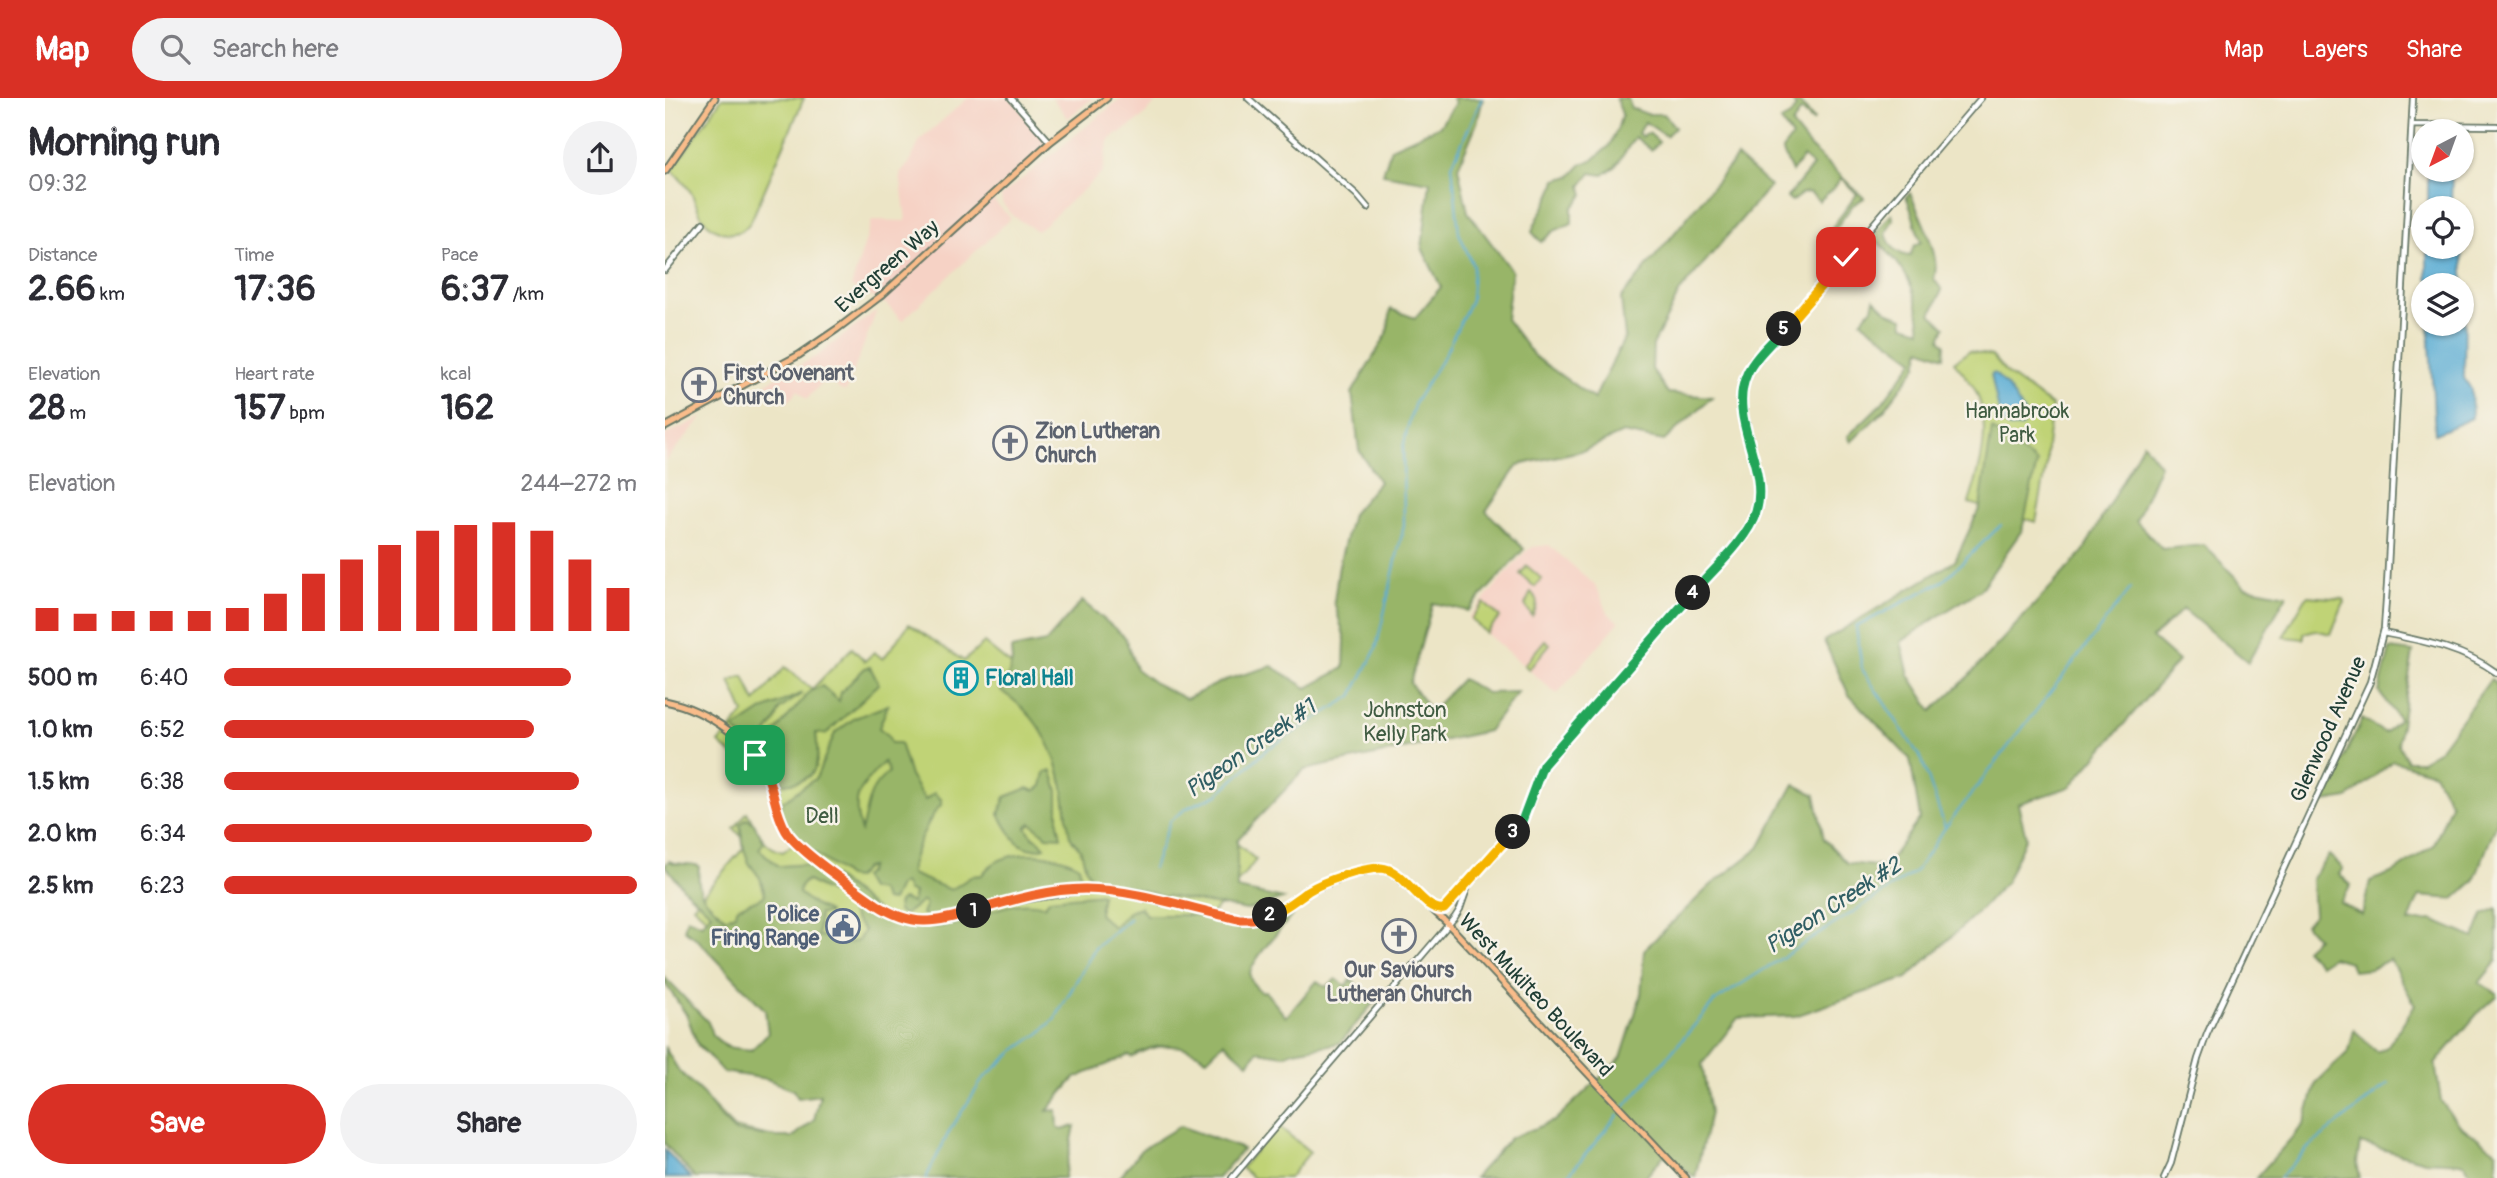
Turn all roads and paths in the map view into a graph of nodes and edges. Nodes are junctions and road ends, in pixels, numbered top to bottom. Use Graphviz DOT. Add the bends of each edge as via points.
graph roads {
  1 [pos="715,98"];
  2 [pos="1011,98"];
  3 [pos="1107,98"];
  4 [pos="1248,98"];
  5 [pos="1981,98"];
  6 [pos="2413,98"];
  7 [pos="2413,119"];
  8 [pos="2475,126"];
  9 [pos="2497,126"];
  10 [pos="1050,142"];
  11 [pos="2411,159"];
  12 [pos="665,171"];
  13 [pos="1368,208"];
  14 [pos="703,223"];
  15 [pos="665,270"];
  16 [pos="665,427"];
  17 [pos="2383,633"];
  18 [pos="2497,673"];
  19 [pos="665,701"];
  20 [pos="1469,883"];
  21 [pos="1432,907"];
  22 [pos="1449,925"];
  23 [pos="1232,1178"];
  24 [pos="1686,1178"];
  25 [pos="2164,1178"];
  1 -- 12 [label="main road"];
  2 -- 10 [label="street"];
  3 -- 10 [label="main road, Evergreen Way"];
  4 -- 13 [label="street"];
  5 -- 20 [label="street" via="1748,371 1741,396 1759,489 1755,515 1744,534 1543,765 1522,822"];
  6 -- 7 [label="street, Glenwood Avenue"];
  8 -- 9 [label="street"];
  10 -- 16 [label="main road, Evergreen Way" via="882,295 837,330"];
  11 -- 17 [label="street, Glenwood Avenue"];
  14 -- 15 [label="street"];
  17 -- 18 [label="street" via="2448,648"];
  17 -- 25 [label="street, Glenwood Avenue" via="2370,682 2207,1034"];
  19 -- 21 [label="main road, West Mukilteo Boulevard" via="701,715 742,742 764,767 792,840 876,904 909,919 937,922 1025,898 1086,889 1252,919 1285,909 1309,891 1379,868 1393,872"];
  20 -- 21 [label="street" via="1444,909"];
  20 -- 22 [label="street"];
  21 -- 22 [label="main road, West Mukilteo Boulevard"];
  22 -- 23 [label="street"];
  22 -- 24 [label="main road, West Mukilteo Boulevard"];
}
